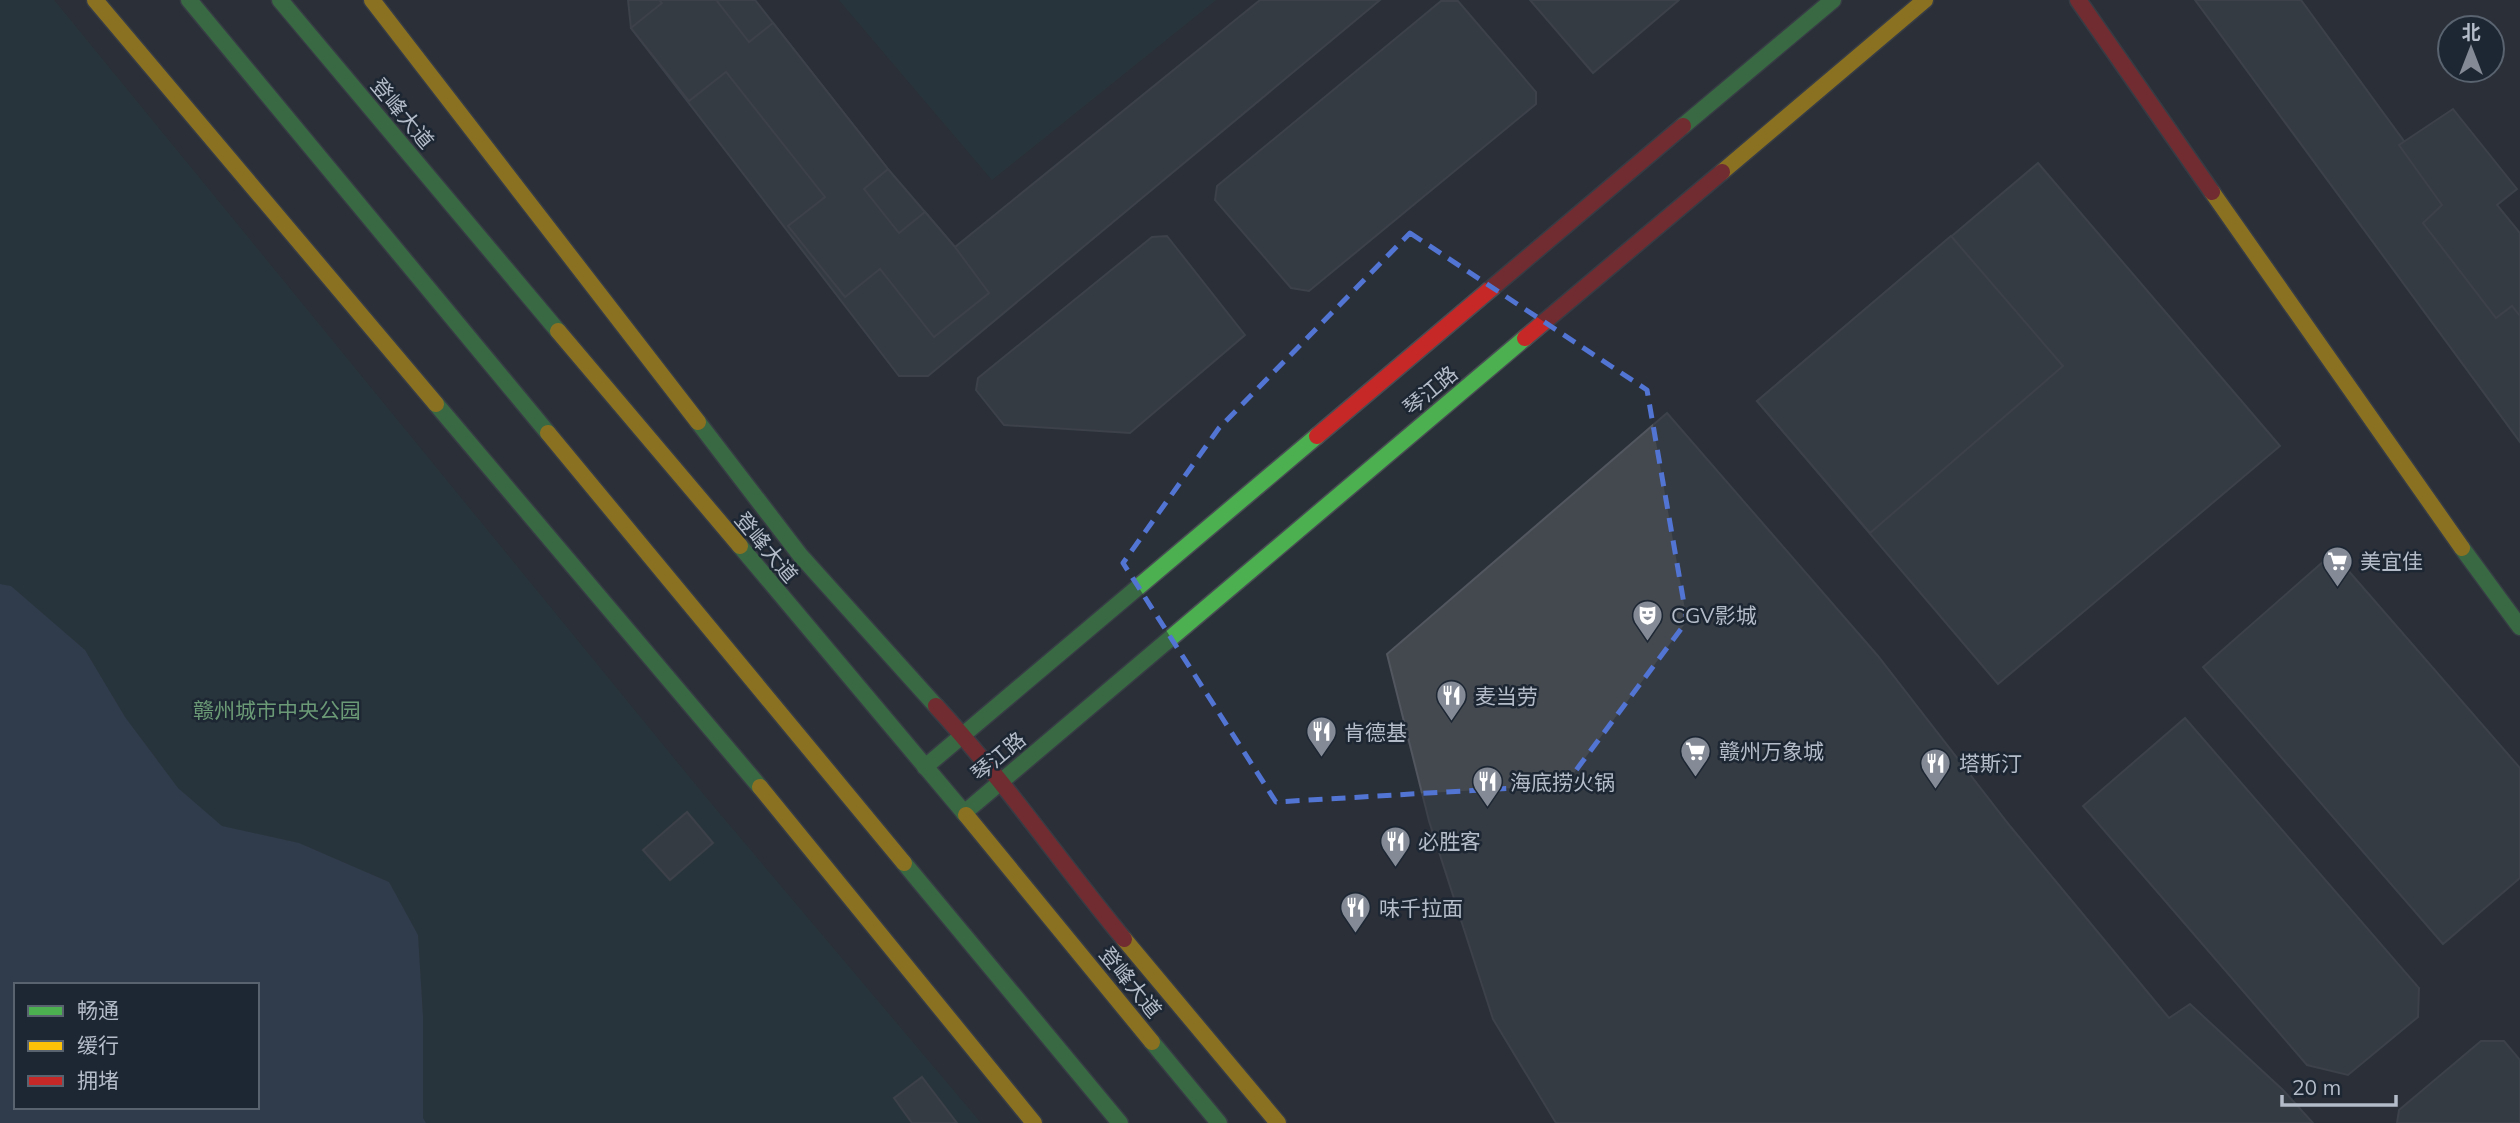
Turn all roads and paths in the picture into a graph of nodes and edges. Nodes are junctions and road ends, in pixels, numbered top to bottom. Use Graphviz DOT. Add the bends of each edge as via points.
graph roads {
  1 [pos="95,0"];
  2 [pos="189,0"];
  3 [pos="281,0"];
  4 [pos="372,0"];
  5 [pos="1833,0"];
  6 [pos="1925,0"];
  7 [pos="2078,0"];
  8 [pos="2520,627"];
  9 [pos="962,734"];
  10 [pos="925,766"];
  11 [pos="1001,781"];
  12 [pos="964,813"];
  13 [pos="1034,1123"];
  14 [pos="1119,1123"];
  15 [pos="1219,1123"];
  16 [pos="1278,1123"];
  1 -- 13 [label="main road" via="794,828"];
  2 -- 14 [label="main road"];
  3 -- 10 [label="main road, 登峰大道"];
  4 -- 9 [label="main road" via="800,555"];
  5 -- 9 [label="main road, 琴江路"];
  6 -- 11 [label="main road, 琴江路"];
  7 -- 8 [label="main road" via="2404,469"];
  9 -- 10 [label="main road, 琴江路"];
  9 -- 11 [label="main road"];
  10 -- 12 [label="main road, 登峰大道"];
  11 -- 12 [label="main road, 琴江路"];
  11 -- 16 [label="main road" via="1076,881"];
  12 -- 15 [label="main road, 登峰大道"];
}
